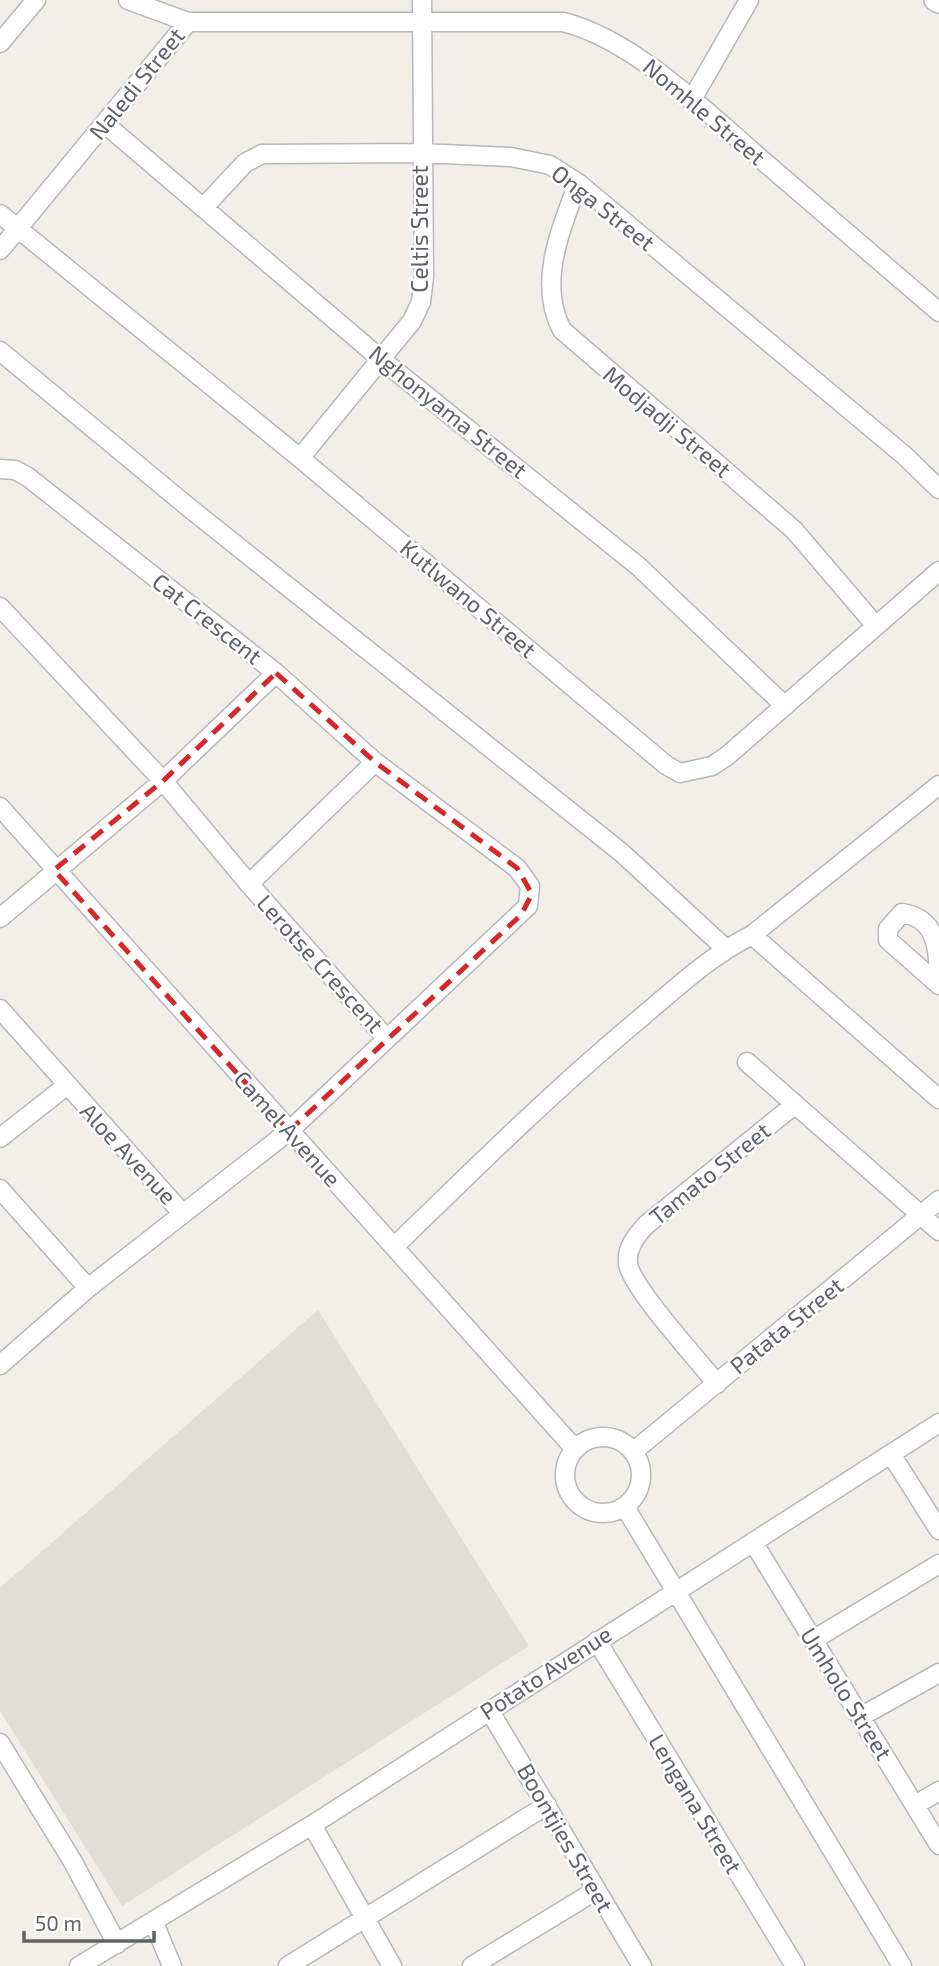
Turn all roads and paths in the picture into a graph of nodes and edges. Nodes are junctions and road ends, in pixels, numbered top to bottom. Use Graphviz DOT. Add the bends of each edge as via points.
graph roads {
  1 [pos="36,0"];
  2 [pos="128,0"];
  3 [pos="422,0"];
  4 [pos="749,0"];
  5 [pos="422,21"];
  6 [pos="188,22"];
  7 [pos="0,43"];
  8 [pos="691,101"];
  9 [pos="105,124"];
  10 [pos="421,153"];
  11 [pos="578,183"];
  12 [pos="203,208"];
  13 [pos="0,214"];
  14 [pos="17,229"];
  15 [pos="0,250"];
  16 [pos="939,312"];
  17 [pos="0,351"];
  18 [pos="382,360"];
  19 [pos="300,458"];
  20 [pos="0,469"];
  21 [pos="939,489"];
  22 [pos="939,571"];
  23 [pos="0,607"];
  24 [pos="876,626"];
  25 [pos="276,673"];
  26 [pos="785,706"];
  27 [pos="375,762"];
  28 [pos="163,781"];
  29 [pos="939,785"];
  30 [pos="0,807"];
  31 [pos="54,870"];
  32 [pos="249,884"];
  33 [pos="0,918"];
  34 [pos="752,936"];
  35 [pos="726,948"];
  36 [pos="0,1009"];
  37 [pos="387,1039"];
  38 [pos="747,1062"];
  39 [pos="66,1086"];
  40 [pos="939,1099"];
  41 [pos="793,1105"];
  42 [pos="289,1131"];
  43 [pos="0,1138"];
  44 [pos="0,1189"];
  45 [pos="939,1200"];
  46 [pos="183,1214"];
  47 [pos="922,1215"];
  48 [pos="939,1231"];
  49 [pos="394,1247"];
  50 [pos="88,1288"];
  51 [pos="3,1355"];
  52 [pos="717,1384"];
  53 [pos="939,1423"];
  54 [pos="575,1449"];
  55 [pos="634,1451"];
  56 [pos="891,1454"];
  57 [pos="625,1507"];
  58 [pos="939,1530"];
  59 [pos="753,1542"];
  60 [pos="939,1564"];
  61 [pos="674,1592"];
  62 [pos="813,1640"];
  63 [pos="597,1641"];
  64 [pos="939,1672"];
  65 [pos="489,1710"];
  66 [pos="860,1717"];
  67 [pos="0,1743"];
  68 [pos="939,1791"];
  69 [pos="547,1805"];
  70 [pos="915,1805"];
  71 [pos="312,1825"];
  72 [pos="939,1845"];
  73 [pos="595,1891"];
  74 [pos="364,1918"];
  75 [pos="154,1923"];
  76 [pos="117,1944"];
  77 [pos="79,1966"];
  78 [pos="173,1966"];
  79 [pos="288,1966"];
  80 [pos="392,1966"];
  81 [pos="472,1966"];
  82 [pos="642,1966"];
  83 [pos="795,1966"];
  84 [pos="902,1966"];
  1 -- 7 [label="street"];
  2 -- 6 [label="street"];
  3 -- 5 [label="street, Celtis Street"];
  4 -- 8 [label="street"];
  5 -- 6 [label="street, Naledi Street"];
  5 -- 8 [label="street, Nomhle Street" via="563,22 584,27 637,57"];
  5 -- 10 [label="street, Celtis Street"];
  6 -- 9 [label="street, Naledi Street"];
  8 -- 16 [label="street, Nomhle Street"];
  9 -- 12 [label="street, Nghonyama Street"];
  9 -- 14 [label="street, Naledi Street"];
  10 -- 11 [label="street, Onga Street" via="529,160 550,165"];
  10 -- 12 [label="street, Onga Street" via="262,154 244,163"];
  10 -- 18 [label="street, Celtis Street" via="421,302"];
  11 -- 21 [label="street, Onga Street"];
  11 -- 24 [label="street, Modjadji Street" via="561,231 551,281 554,315 562,330 794,530"];
  12 -- 18 [label="street, Nghonyama Street"];
  13 -- 14 [label="street, Kutlwano Street"];
  14 -- 15 [label="street"];
  14 -- 19 [label="street, Kutlwano Street"];
  17 -- 35 [label="street" via="622,853"];
  18 -- 19 [label="street, Celtis Street"];
  18 -- 26 [label="street, Nghonyama Street" via="648,574"];
  19 -- 26 [label="street, Kutlwano Street" via="680,773 712,766"];
  20 -- 25 [label="street, Cat Crescent" via="28,477"];
  22 -- 24 [label="street, Kutlwano Street"];
  23 -- 28 [label="street, Lerotse Crescent"];
  24 -- 26 [label="street, Kutlwano Street"];
  25 -- 27 [label="street, Lerotse Crescent"];
  25 -- 28 [label="street, Cat Crescent"];
  27 -- 32 [label="street"];
  27 -- 37 [label="street, Lerotse Crescent" via="501,854 525,878 532,894 521,915"];
  28 -- 31 [label="street, Cat Crescent"];
  28 -- 32 [label="street, Lerotse Crescent"];
  29 -- 34 [label="street"];
  30 -- 31 [label="street, Camel Avenue"];
  31 -- 33 [label="street, Cat Crescent"];
  31 -- 42 [label="street, Camel Avenue"];
  32 -- 37 [label="street, Lerotse Crescent"];
  34 -- 35 [label="street"];
  34 -- 40 [label="street"];
  35 -- 49 [label="street" via="599,1052"];
  36 -- 39 [label="street, Aloe Avenue"];
  37 -- 42 [label="street"];
  38 -- 41 [label="street, Tamato Street"];
  39 -- 43 [label="street"];
  39 -- 46 [label="street, Aloe Avenue"];
  41 -- 47 [label="street, Tamato Street"];
  41 -- 52 [label="street, Tamato Street" via="646,1225 629,1252 628,1265 640,1288"];
  42 -- 46 [label="street"];
  42 -- 49 [label="street, Camel Avenue"];
  44 -- 50 [label="street"];
  45 -- 47 [label="street, Patata Street"];
  46 -- 50 [label="street, Aloe Avenue"];
  47 -- 48 [label="street, Tamato Street"];
  47 -- 52 [label="street, Patata Street"];
  49 -- 54 [label="street, Camel Avenue"];
  50 -- 51 [label="street, Aloe Avenue"];
  52 -- 55 [label="street, Patata Street"];
  53 -- 56 [label="street, Potato Avenue"];
  54 -- 55 [label="street" via="600,1436 625,1442"];
  54 -- 57 [label="street" via="565,1468 565,1480 577,1503 600,1513"];
  55 -- 57 [label="street" via="642,1474 640,1487"];
  56 -- 58 [label="street"];
  56 -- 59 [label="street, Potato Avenue"];
  57 -- 61 [label="street"];
  59 -- 61 [label="street, Potato Avenue"];
  59 -- 62 [label="street, Umholo Street"];
  60 -- 62 [label="street"];
  61 -- 63 [label="street, Potato Avenue"];
  61 -- 84 [label="street"];
  62 -- 66 [label="street, Umholo Street"];
  63 -- 65 [label="street, Potato Avenue"];
  63 -- 83 [label="street, Lengana Street"];
  64 -- 66 [label="street"];
  65 -- 69 [label="street, Boontjies Street"];
  65 -- 71 [label="street, Potato Avenue"];
  66 -- 70 [label="street, Umholo Street"];
  67 -- 76 [label="street"];
  68 -- 70 [label="street"];
  69 -- 73 [label="street, Boontjies Street"];
  69 -- 74 [label="street"];
  70 -- 72 [label="street, Umholo Street"];
  71 -- 74 [label="street"];
  71 -- 75 [label="street, Potato Avenue"];
  73 -- 81 [label="street"];
  73 -- 82 [label="street, Boontjies Street"];
  74 -- 79 [label="street"];
  74 -- 80 [label="street"];
  75 -- 76 [label="street, Potato Avenue"];
  75 -- 78 [label="street"];
  76 -- 77 [label="street, Potato Avenue"];
}
